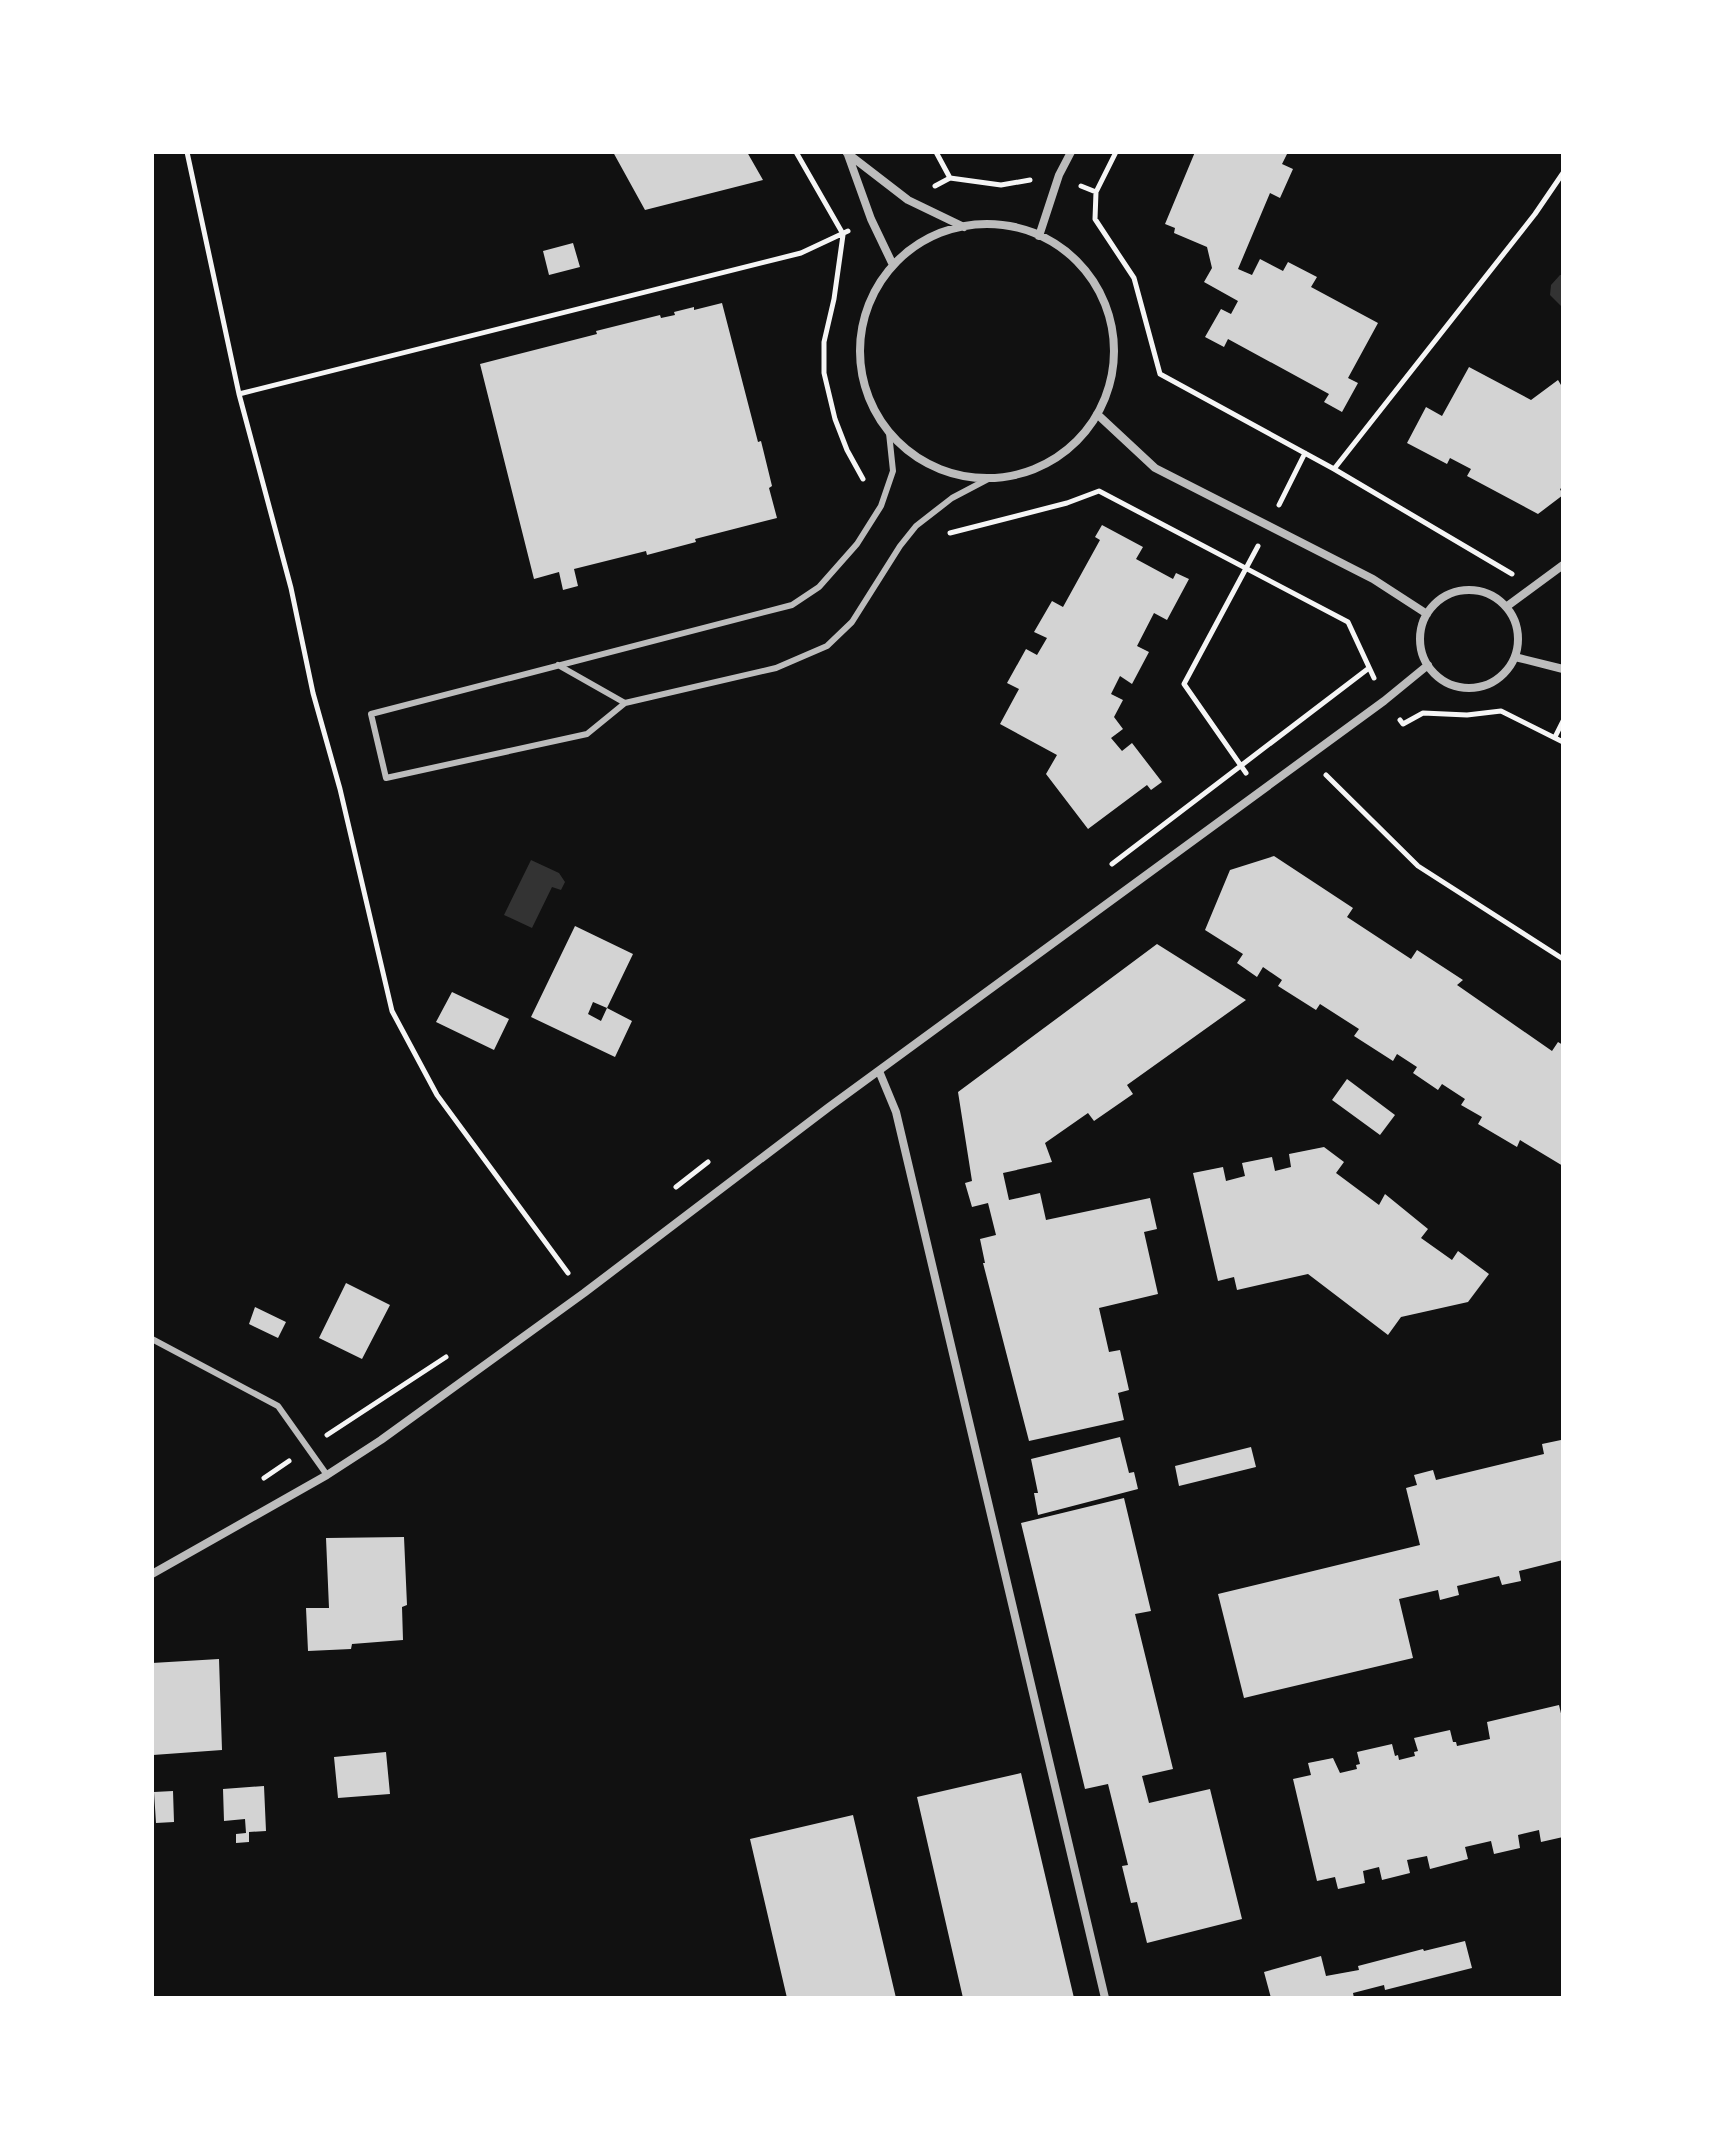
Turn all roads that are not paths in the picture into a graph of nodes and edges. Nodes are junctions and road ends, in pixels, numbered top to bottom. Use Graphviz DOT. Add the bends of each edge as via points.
graph roads {
  1 [pos="847,152"];
  2 [pos="1071,152"];
  3 [pos="964,227"];
  4 [pos="1039,236"];
  5 [pos="893,265"];
  6 [pos="1097,414"];
  7 [pos="889,433"];
  8 [pos="990,478"];
  9 [pos="1563,565"];
  10 [pos="1506,607"];
  11 [pos="1427,614"];
  12 [pos="1515,657"];
  13 [pos="558,665"];
  14 [pos="1428,665"];
  15 [pos="1563,669"];
  16 [pos="625,703"];
  17 [pos="879,1071"];
  18 [pos="152,1339"];
  19 [pos="327,1475"];
  20 [pos="152,1574"];
  21 [pos="1105,1998"];
  1 -- 3 [label="street" via="908,200"];
  1 -- 5 [label="street"];
  2 -- 4 [label="street"];
  3 -- 4 [label="street" via="1002,225"];
  3 -- 5 [label="street" via="938,234"];
  4 -- 6 [label="street" via="1059,247 1092,281 1111,323 1113,370"];
  5 -- 7 [label="street" via="864,315 859,354 866,392"];
  6 -- 8 [label="street" via="1075,442 1046,464"];
  6 -- 11 [label="street" via="1155,468 1373,579"];
  7 -- 8 [label="street" via="928,464"];
  7 -- 13 [label="lane" via="893,471 881,506 857,544 819,587 792,605"];
  8 -- 16 [label="lane" via="916,526 852,622 827,646 776,668"];
  9 -- 10 [label="street"];
  10 -- 11 [label="street" via="1495,597 1464,590 1436,603"];
  10 -- 12 [label="street" via="1518,631"];
  11 -- 14 [label="street" via="1420,640"];
  12 -- 14 [label="street" via="1506,673 1474,688 1440,679"];
  12 -- 15 [label="street"];
  13 -- 16 [label="lane"];
  13 -- 16 [label="lane" via="371,714 386,778 587,734"];
  14 -- 17 [label="street"];
  17 -- 19 [label="street" via="584,1293"];
  17 -- 21 [label="street" via="896,1112"];
  18 -- 19 [label="lane" via="278,1406"];
  19 -- 20 [label="street"];
}
